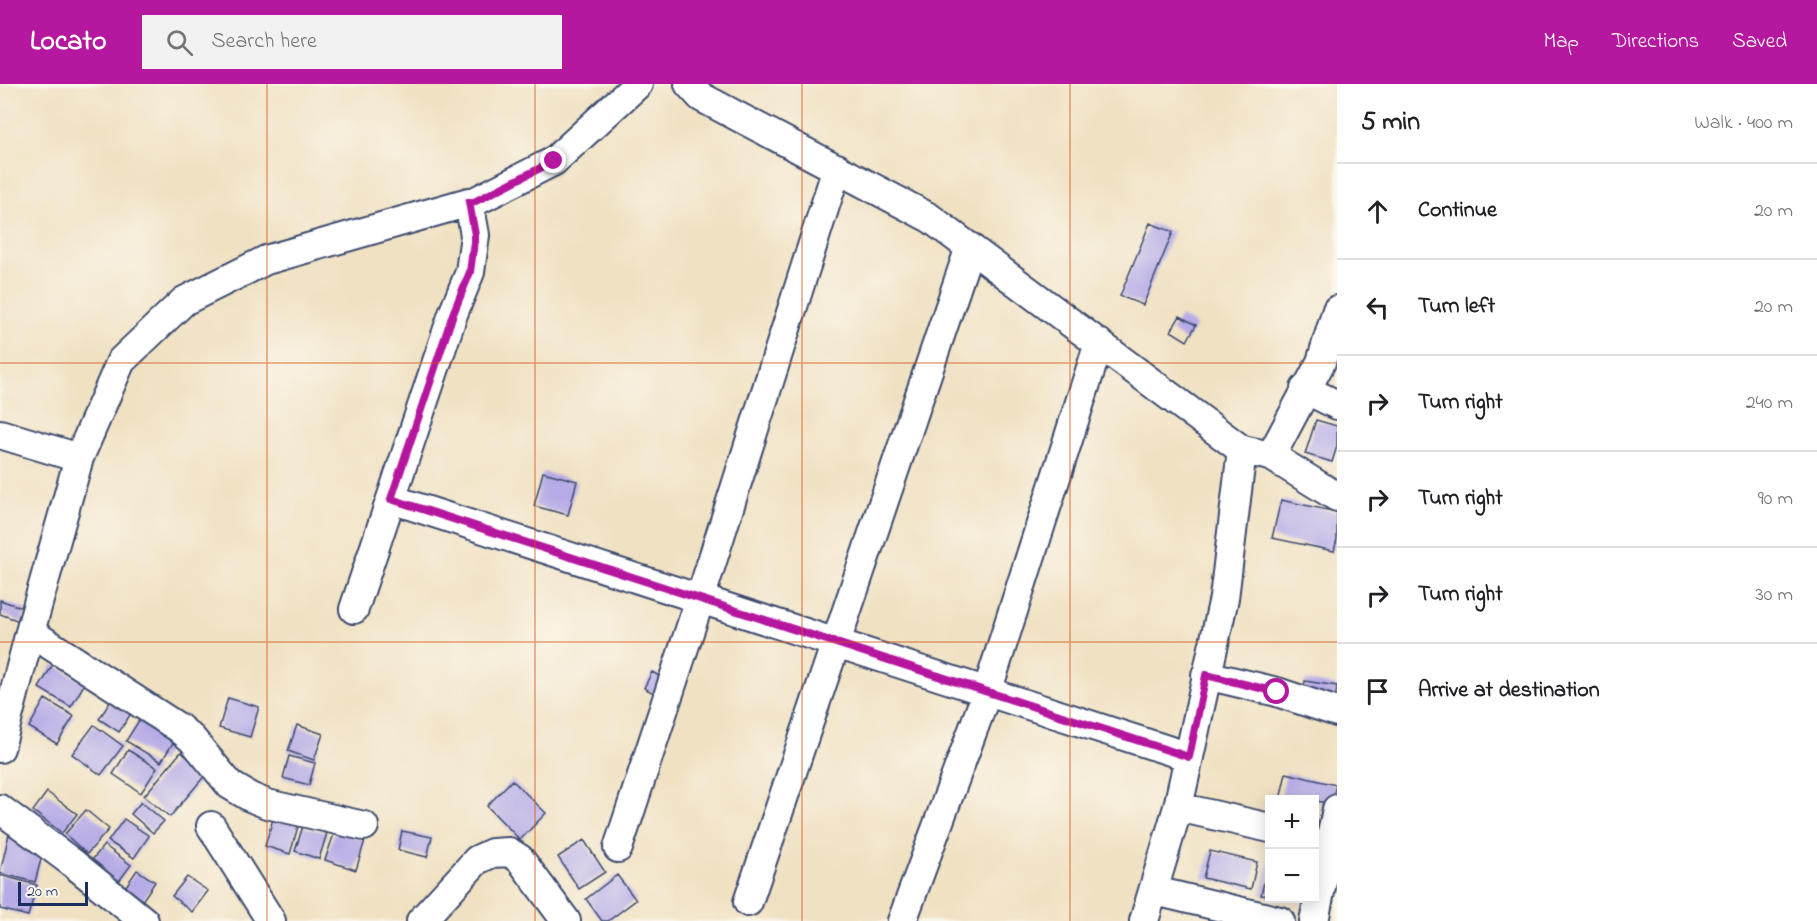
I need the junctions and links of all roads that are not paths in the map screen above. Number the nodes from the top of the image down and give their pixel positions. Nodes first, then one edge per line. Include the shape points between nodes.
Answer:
1 (638, 84) edge
2 (689, 84) edge
3 (837, 168) junction
4 (469, 202) junction
5 (970, 247) junction
6 (1337, 310) edge
7 (1099, 343) junction
8 (1305, 389) junction
9 (1337, 405) edge
10 (0, 434) edge
11 (1242, 450) junction
12 (1271, 456) junction
13 (79, 458) junction
14 (1337, 496) edge
15 (391, 499) junction
16 (700, 599) junction
17 (354, 609) dead end
18 (30, 632) junction
19 (837, 643) junction
20 (1206, 675) junction
21 (987, 692) junction
22 (1337, 712) edge
23 (0, 748) edge
24 (1189, 757) junction
25 (1178, 807) junction
26 (0, 809) edge
27 (1337, 809) edge
28 (211, 826) dead end
29 (364, 826) dead end
30 (1265, 827) edge
31 (1322, 837) edge
32 (618, 848) dead end
33 (1155, 891) junction
34 (748, 902) dead end
35 (144, 921) edge
36 (271, 921) edge
37 (421, 921) edge
38 (566, 921) edge
39 (902, 921) edge
40 (1144, 921) edge
41 (1280, 921) edge
42 (1314, 921) edge

1 - 4 street via 554,161
2 - 3 street via 701,97
3 - 5 street via 930,218
3 - 16 street
4 - 13 street via 266,260 184,301 121,361
4 - 15 street via 475,235 470,272
5 - 7 street
5 - 19 street
6 - 8 street via 1321,362
7 - 11 street
7 - 21 street
8 - 9 street
8 - 12 street
10 - 13 street
11 - 12 street
11 - 20 street via 1224,598
12 - 14 street
13 - 18 street
15 - 16 street
15 - 17 street
16 - 19 street
16 - 32 street
18 - 23 street
18 - 29 street via 179,728 231,785 250,797
19 - 21 street
19 - 34 street
20 - 22 street
20 - 24 street
21 - 24 street
21 - 39 street
24 - 25 street
25 - 30 street
25 - 33 street
26 - 35 street
27 - 31 street
28 - 36 street
31 - 42 street
33 - 40 street
33 - 41 street
37 - 38 street via 477,860 492,853 509,852 520,859

